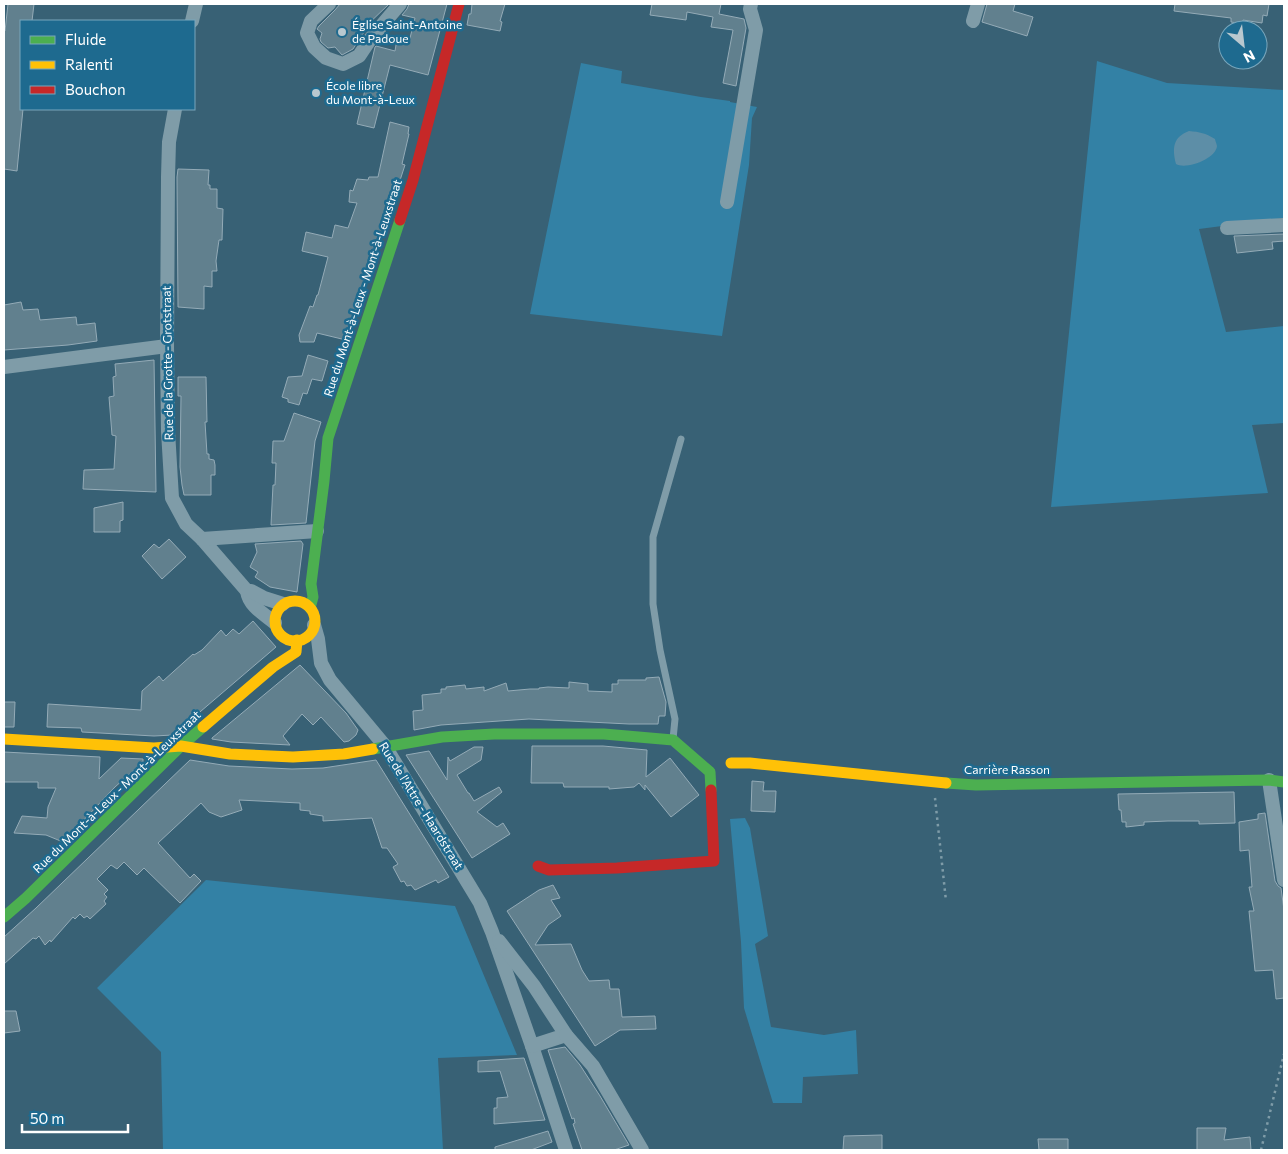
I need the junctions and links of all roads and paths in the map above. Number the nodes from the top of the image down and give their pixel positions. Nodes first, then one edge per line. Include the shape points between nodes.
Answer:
1 (196, 4) edge
2 (330, 4) edge
3 (400, 4) edge
4 (458, 4) edge
5 (751, 4) edge
6 (978, 4) edge
7 (192, 20) edge
8 (972, 22) dead end
9 (176, 110) edge
10 (726, 202) dead end
11 (1284, 225) edge
12 (1227, 228) dead end
13 (167, 346) junction
14 (4, 366) edge
15 (681, 439) dead end
16 (317, 532) junction
17 (202, 539) junction
18 (311, 584) junction
19 (247, 591) junction
20 (290, 602) junction
21 (310, 608) junction
22 (275, 623) junction
23 (314, 625) junction
24 (295, 639) junction
25 (321, 663) junction
26 (4, 739) edge
27 (672, 740) junction
28 (181, 746) junction
29 (385, 746) junction
30 (732, 763) dead end
31 (1269, 780) junction
32 (934, 782) junction
33 (1284, 782) edge
34 (538, 866) dead end
35 (1284, 880) edge
36 (946, 901) dead end
37 (4, 917) edge
38 (492, 932) junction
39 (566, 1035) junction
40 (532, 1046) junction
41 (1284, 1054) edge
42 (566, 1150) edge
43 (642, 1150) edge
44 (1261, 1150) edge

1 - 7 street
2 - 3 street via 311,21 307,33 326,58 343,64 359,56
4 - 16 street, Rue du Mont-à-Leux - Mont-à-Leuxstraat via 413,180 328,438
5 - 10 street via 756,30
6 - 8 street
9 - 13 street, Rue de la Grotte - Grotstraat via 168,159
11 - 12 street
13 - 14 street
13 - 17 street, Rue de la Grotte - Grotstraat via 172,498 186,524
15 - 27 lane via 653,537 652,604 675,719
16 - 17 street
16 - 18 street, Rue du Mont-à-Leux - Mont-à-Leuxstraat
17 - 19 street, Rue de la Grotte - Grotstraat
18 - 20 street
18 - 21 street, Rue du Mont-à-Leux - Mont-à-Leuxstraat via 313,597
19 - 20 street, Rue de la Grotte - Grotstraat via 264,598
19 - 22 street, Rue de la Grotte - Grotstraat via 255,608
20 - 21 street via 302,602
20 - 22 street via 277,612
21 - 23 street, Rue du Mont-à-Leux - Mont-à-Leuxstraat via 314,614
22 - 24 street via 279,632
23 - 24 street, Rue du Mont-à-Leux - Mont-à-Leuxstraat via 309,634
23 - 25 street, Rue de l'Attre - Haardstraat
24 - 25 street, Rue de l'Attre - Haardstraat
24 - 28 street, Rue du Mont-à-Leux - Mont-à-Leuxstraat via 284,647 273,667
25 - 29 street, Rue de l'Attre - Haardstraat via 330,680
26 - 28 street via 154,748
27 - 29 street via 604,734 494,734 442,737
27 - 34 street via 710,772 714,861 549,870
28 - 29 street via 230,754 293,757 344,754
28 - 37 street, Rue du Mont-à-Leux - Mont-à-Leuxstraat
29 - 38 street, Rue de l'Attre - Haardstraat via 480,903
30 - 32 street, Carrière Rasson
31 - 32 street, Carrière Rasson via 976,785
31 - 33 street, Carrière Rasson
31 - 35 street
32 - 36 path
38 - 39 street, Rue de l'Attre - Haardstraat via 534,986
38 - 40 street, Rue de l'Attre - Haardstraat
39 - 40 street
39 - 43 street, Rue de l'Attre - Haardstraat via 593,1066
40 - 42 street, Rue de l'Attre - Haardstraat
41 - 44 path

